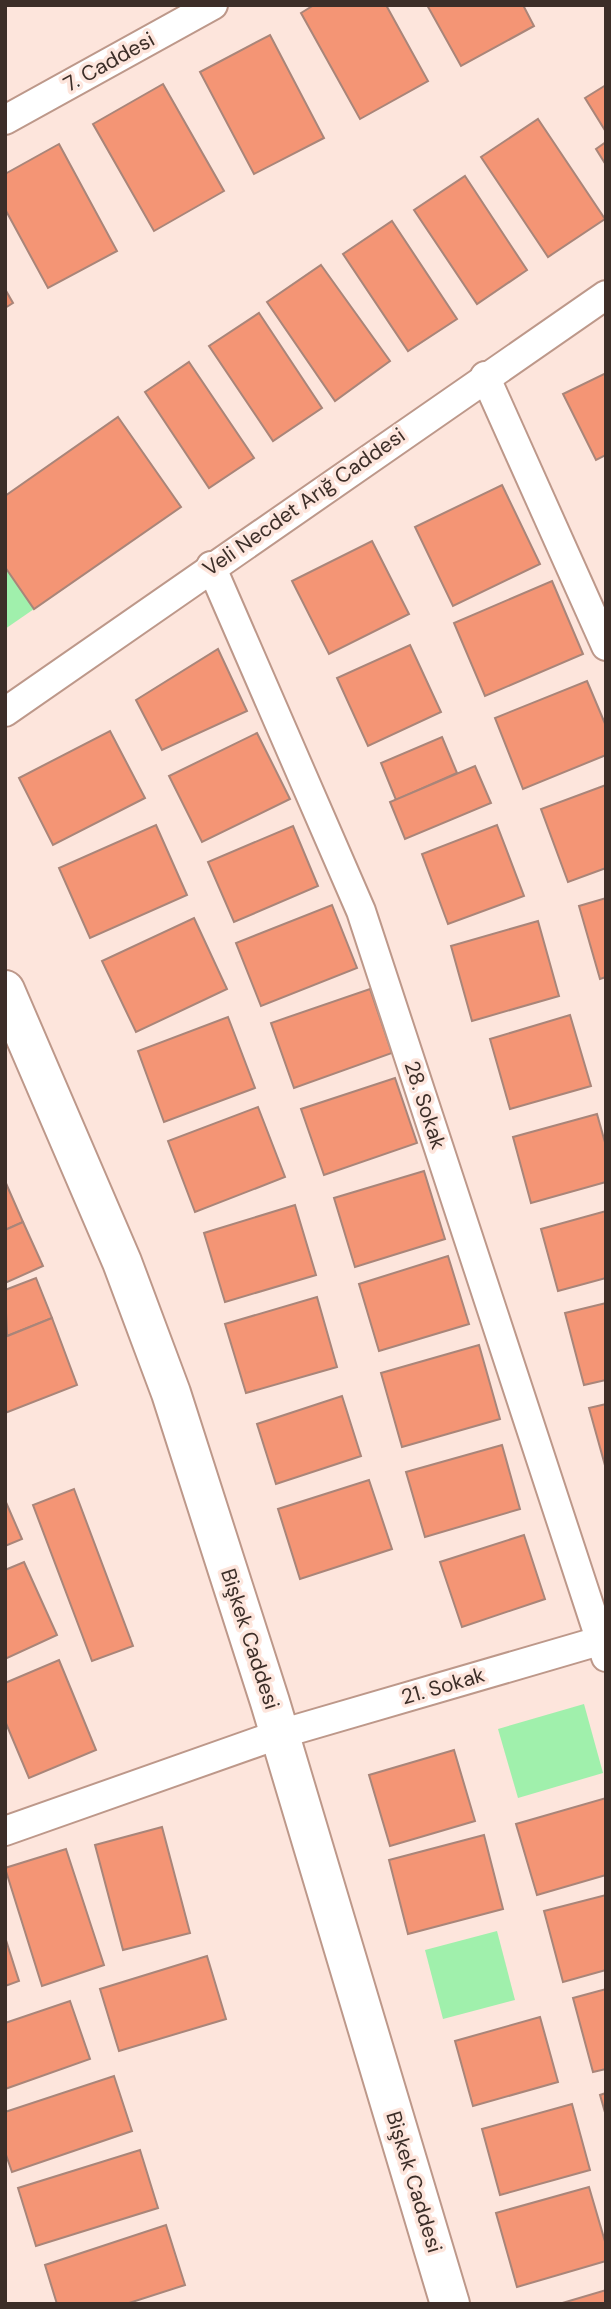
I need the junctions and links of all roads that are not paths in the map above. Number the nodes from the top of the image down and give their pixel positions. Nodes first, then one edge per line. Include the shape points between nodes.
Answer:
1 (213, 5) edge
2 (5, 120) edge
3 (606, 295) edge
4 (485, 376) junction
5 (211, 566) junction
6 (606, 646) edge
7 (5, 712) edge
8 (5, 990) edge
9 (604, 1645) edge
10 (280, 1734) junction
11 (5, 1831) edge
12 (450, 2304) edge

1 - 2 street, 7. Caddesi
3 - 4 street, Veli Necdet Arığ Caddesi
4 - 5 street, Veli Necdet Arığ Caddesi
4 - 6 street
5 - 7 street, Veli Necdet Arığ Caddesi
5 - 9 street, 28. Sokak via 361,911
8 - 10 street, Bişkek Caddesi via 163,1369
9 - 10 street, 21. Sokak
10 - 11 street, 21. Sokak
10 - 12 street, Bişkek Caddesi

